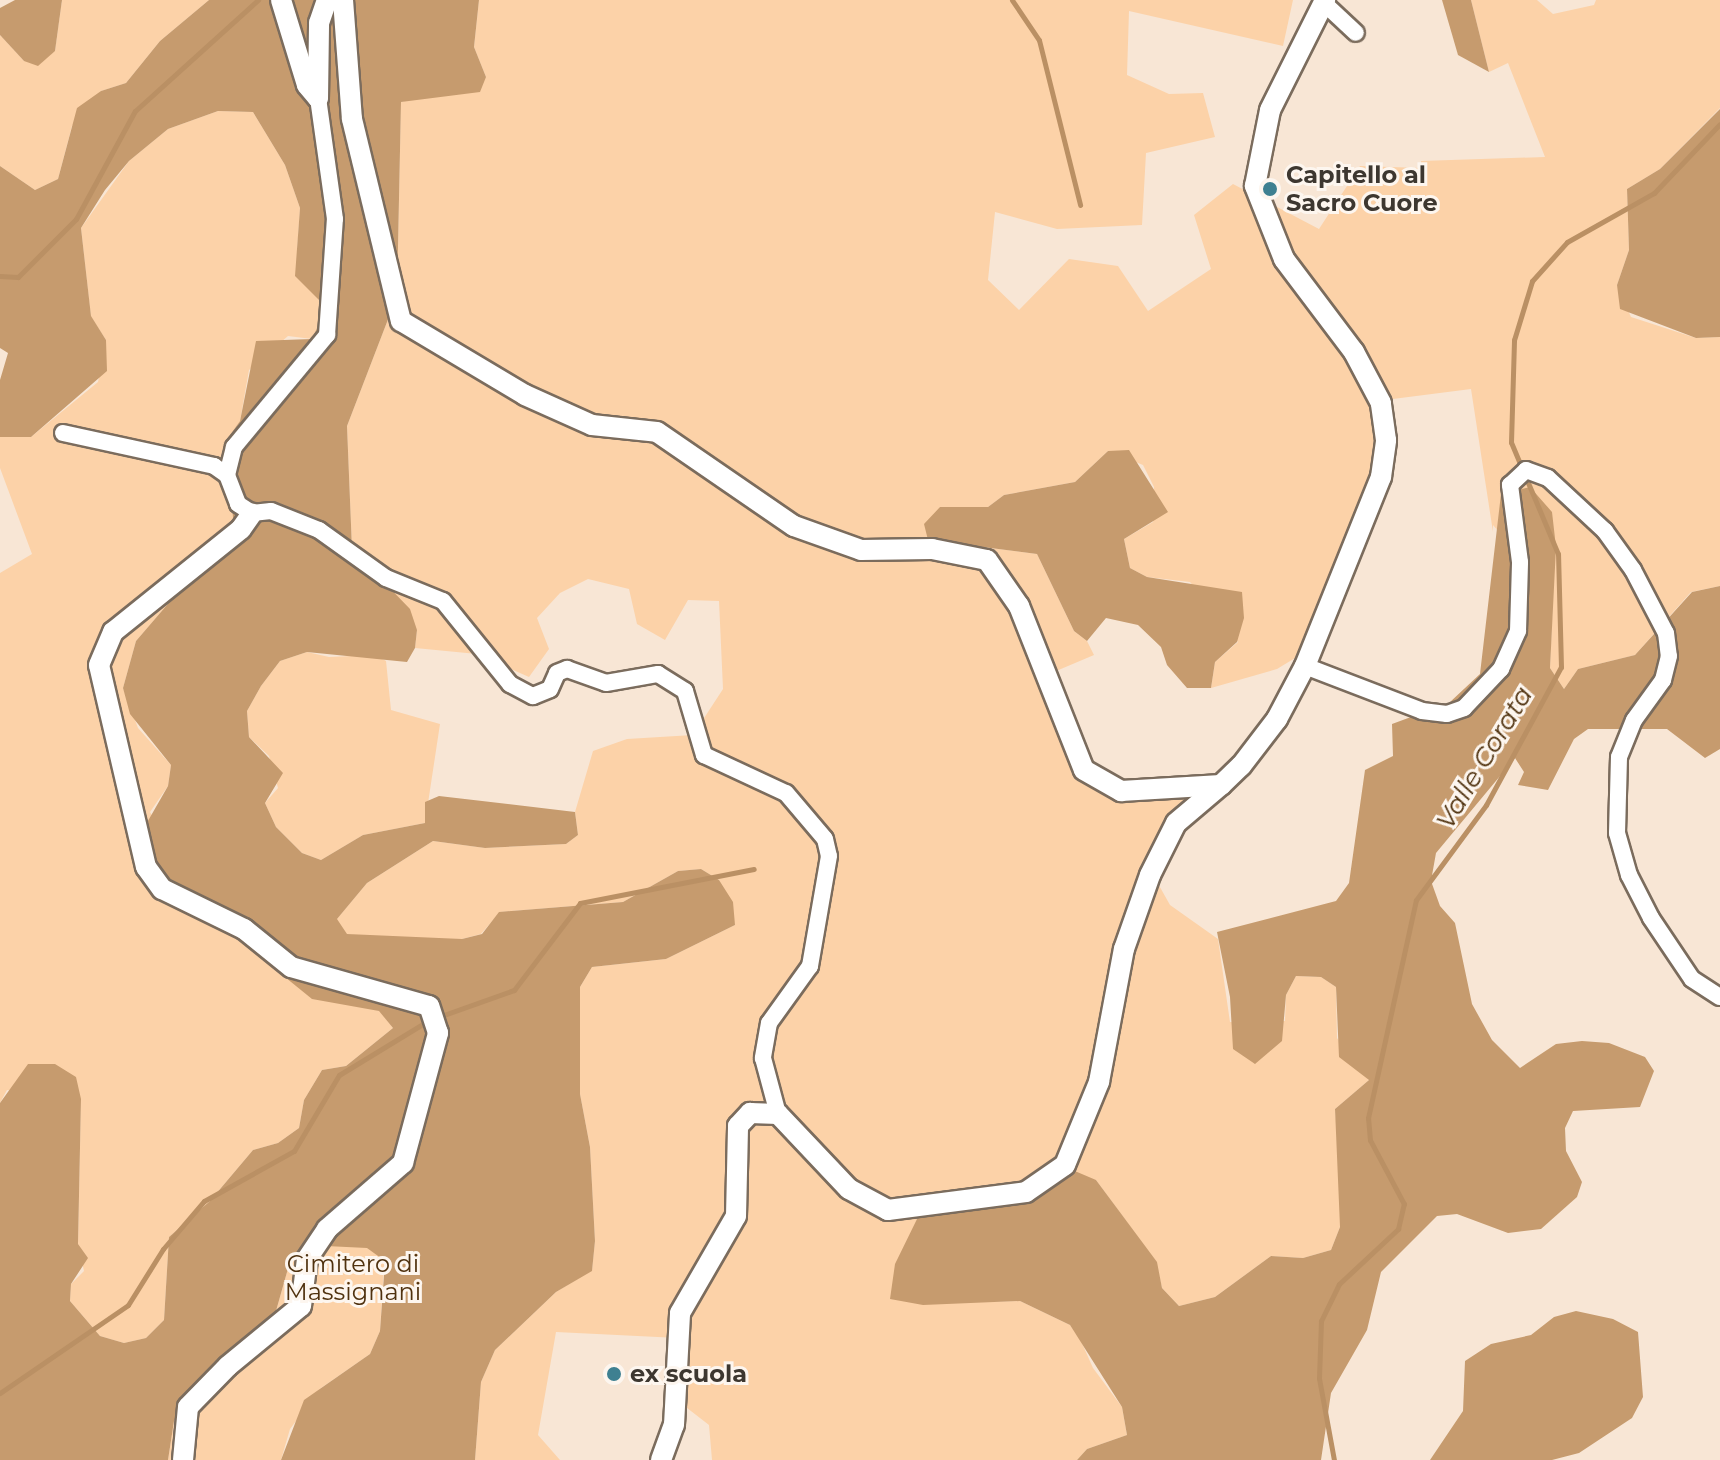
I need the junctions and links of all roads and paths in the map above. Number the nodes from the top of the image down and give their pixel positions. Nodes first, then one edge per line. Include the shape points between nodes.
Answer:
1 (281, 0) edge
2 (327, 0) edge
3 (343, 0) edge
4 (1325, 2) edge
5 (1356, 33) dead end
6 (318, 98) junction
7 (63, 433) dead end
8 (227, 475) junction
9 (252, 513) junction
10 (1305, 666) junction
11 (1221, 785) junction
12 (1720, 997) edge
13 (778, 1114) junction
14 (183, 1460) edge
15 (661, 1460) edge

1 - 6 street via 307,85
2 - 6 street via 319,23
3 - 11 street via 352,119 401,321 525,395 592,425 657,432 794,526 861,550 932,549 987,560 1019,606 1084,770 1121,791
4 - 5 street
4 - 10 street via 1280,84 1262,135 1255,186 1273,241 1354,352 1385,421 1375,496
6 - 8 street via 335,219 327,335 234,447
7 - 8 street via 214,466
8 - 9 street via 238,504
9 - 13 street via 271,511 319,530 386,578 443,601 510,684 533,696 550,689 557,673 567,669 606,683 658,674 672,680 685,691 704,755 786,793 825,839 829,856 810,966 769,1023 763,1058
9 - 14 street via 241,529 113,632 99,665 146,867 162,889 244,929 291,967 390,992 430,1008 436,1029 403,1163 327,1229 307,1259 301,1306 188,1407
10 - 11 street via 1277,719
10 - 12 street via 1430,713 1457,712 1471,702 1501,669 1518,631 1519,543 1508,491 1515,475 1526,470 1548,478 1605,531 1658,615 1668,646 1666,669 1634,720 1619,757 1617,833 1629,875 1651,918 1692,979
11 - 13 street via 1176,823 1150,875 1124,949 1099,1082 1065,1165 1026,1192 888,1210 849,1189
13 - 15 street via 750,1113 738,1126 736,1216 680,1313 674,1425

